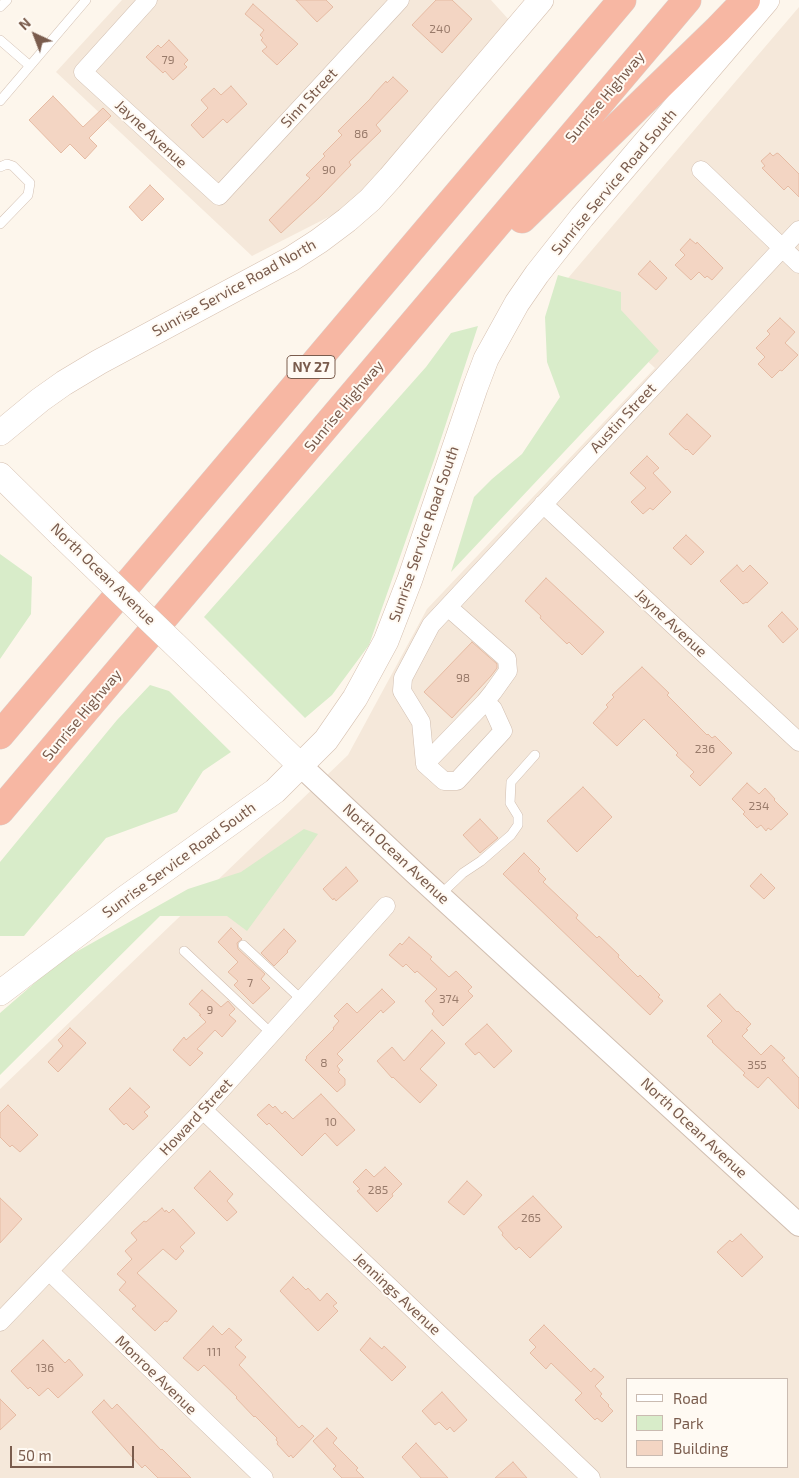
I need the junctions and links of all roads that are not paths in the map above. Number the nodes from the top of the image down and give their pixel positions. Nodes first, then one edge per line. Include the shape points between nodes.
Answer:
1 (7, 0) edge
2 (86, 0) edge
3 (148, 0) edge
4 (400, 0) edge
5 (601, 0) edge
6 (622, 0) edge
7 (687, 0) edge
8 (746, 0) edge
9 (767, 0) edge
10 (530, 4) edge
11 (0, 7) edge
12 (0, 40) edge
13 (30, 66) junction
14 (0, 101) edge
15 (535, 103) junction
16 (0, 167) edge
17 (701, 170) dead end
18 (219, 196) joint
19 (0, 224) edge
20 (799, 230) edge
21 (782, 248) junction
22 (799, 264) edge
23 (420, 316) junction
24 (0, 433) edge
25 (0, 475) edge
26 (543, 504) junction
27 (448, 607) junction
28 (485, 702) junction
29 (0, 735) edge
30 (799, 742) edge
31 (535, 755) dead end
32 (425, 764) junction
33 (301, 766) junction
34 (0, 811) edge
35 (440, 895) junction
36 (386, 906) dead end
37 (243, 945) dead end
38 (184, 950) dead end
39 (0, 993) edge
40 (302, 1000) junction
41 (272, 1034) junction
42 (203, 1110) junction
43 (799, 1225) edge
44 (49, 1271) junction
45 (0, 1322) edge
46 (264, 1478) edge
47 (591, 1478) edge

1 - 11 lane
2 - 13 lane
3 - 18 street, Jayne Avenue via 83,72
4 - 18 street, Sinn Street
5 - 15 highway
6 - 15 highway, NY 27
7 - 23 highway, Sunrise Highway
8 - 23 highway
9 - 33 main road, Sunrise Service Road South via 582,217 517,303 474,388 386,641 341,720
10 - 24 main road, Sunrise Service Road North via 390,178 347,220 291,259 64,383
12 - 13 lane
13 - 14 lane
15 - 29 highway, NY 27
16 - 19 lane via 13,166 30,183 28,195
17 - 21 street
20 - 21 street, Austin Street
21 - 22 street
21 - 26 street, Austin Street
23 - 34 highway, Sunrise Highway
25 - 33 main road, North Ocean Avenue, bridge
26 - 27 street, Austin Street
26 - 30 street, Jayne Avenue
27 - 28 street via 507,659 508,671
27 - 32 street, Austin Street via 431,626 403,678 402,691 421,722
28 - 32 street
28 - 32 street via 494,709 503,731 457,781 444,781
31 - 35 lane via 511,782 510,803 518,816 518,825 511,835
33 - 35 street, North Ocean Avenue
33 - 39 main road, Sunrise Service Road South via 275,791
35 - 43 street, North Ocean Avenue
36 - 40 street, Howard Street
37 - 40 lane
38 - 41 lane
40 - 41 street, Howard Street
41 - 42 street, Howard Street
42 - 44 street, Howard Street
42 - 47 street, Jennings Avenue
44 - 45 street, Howard Street
44 - 46 street, Monroe Avenue

